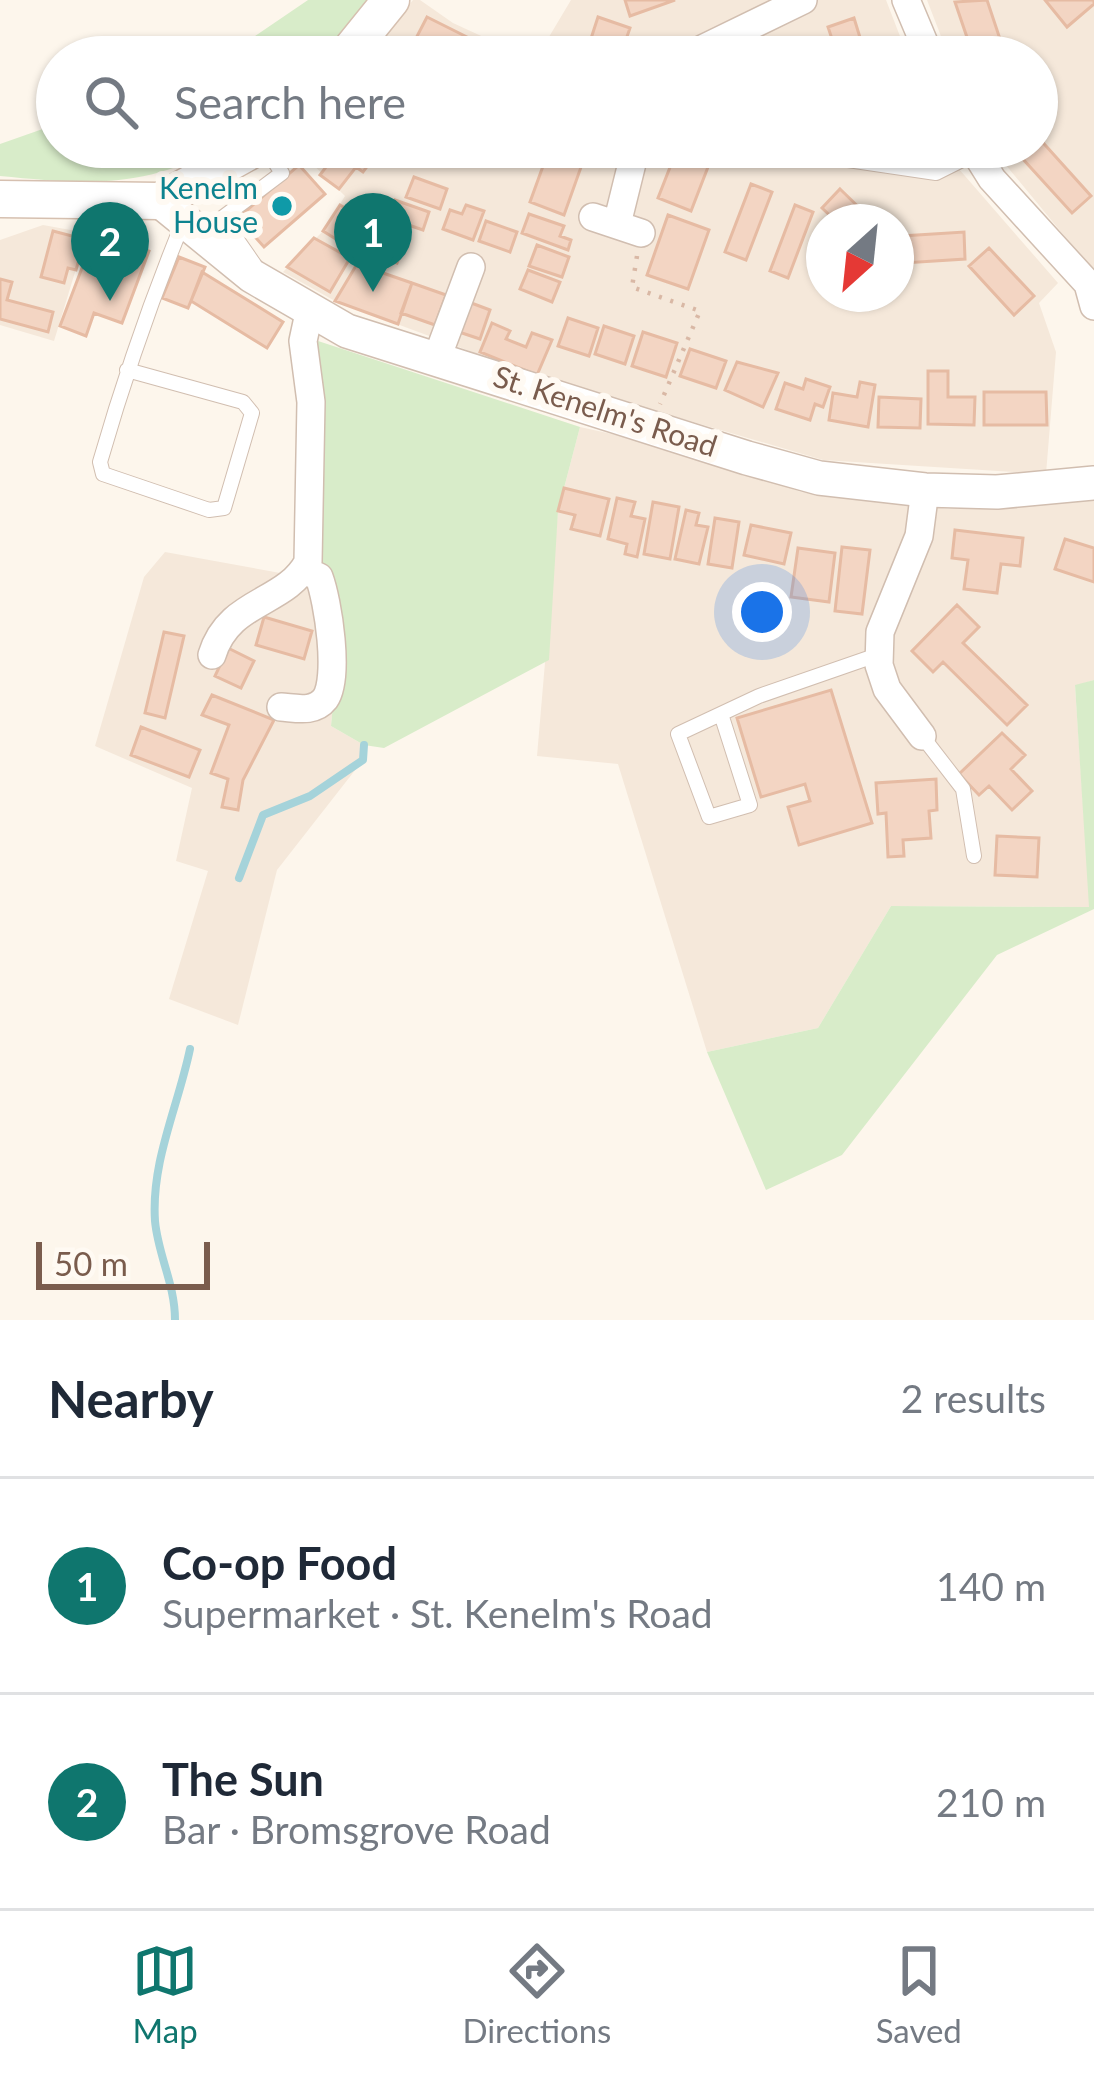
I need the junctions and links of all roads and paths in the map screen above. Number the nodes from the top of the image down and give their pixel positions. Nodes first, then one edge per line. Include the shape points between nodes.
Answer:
1 (391, 0) edge
2 (803, 0) edge
3 (906, 0) edge
4 (362, 36) edge
5 (729, 36) edge
6 (921, 36) edge
7 (231, 168) edge
8 (278, 168) edge
9 (631, 168) edge
10 (902, 168) edge
11 (944, 168) edge
12 (985, 168) edge
13 (0, 199) edge
14 (172, 210) junction
15 (617, 224) joint
16 (471, 267) dead end
17 (252, 276) junction
18 (1092, 289) edge
19 (309, 313) junction
20 (437, 358) junction
21 (127, 370) junction
22 (651, 426) junction
23 (1094, 483) edge
24 (925, 490) junction
25 (304, 570) junction
26 (880, 654) junction
27 (212, 655) dead end
28 (280, 707) dead end
29 (721, 714) junction
30 (922, 736) joint
31 (974, 856) dead end

1 - 4 main road
2 - 5 street
3 - 6 street
7 - 14 main road
8 - 17 lane via 282,173 222,218 254,260
9 - 15 street
10 - 11 lane
12 - 18 street
13 - 14 main road
14 - 17 street, St. Kenelm's Road
14 - 21 lane
15 - 22 path via 632,287 700,311
16 - 20 street
17 - 19 street, St. Kenelm's Road
19 - 20 street, St. Kenelm's Road
19 - 25 street
20 - 22 street, St. Kenelm's Road
21 - 21 lane via 103,474 224,508 252,412 243,402
22 - 24 street, St. Kenelm's Road via 819,478
23 - 24 street, St. Kenelm's Road
24 - 26 street via 919,536 880,632
25 - 27 street via 220,629
25 - 28 street via 320,577 326,594 331,680 324,700 308,710
26 - 29 lane
26 - 30 street via 887,689
29 - 29 lane via 678,734 709,817 749,805
30 - 31 lane via 963,789

